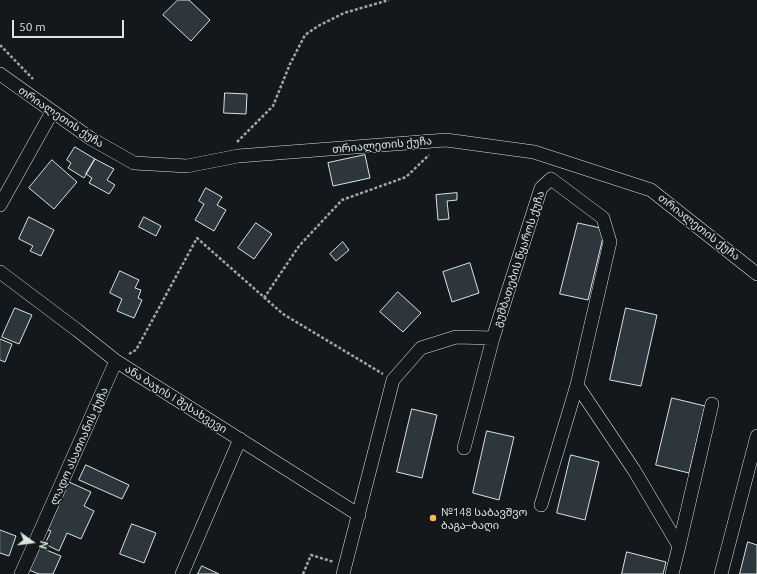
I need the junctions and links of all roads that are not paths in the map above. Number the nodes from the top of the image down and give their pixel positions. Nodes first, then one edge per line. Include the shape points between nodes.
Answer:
1 (0, 74) edge
2 (52, 112) junction
3 (554, 158) junction
4 (551, 179) junction
5 (0, 205) edge
6 (0, 272) edge
7 (757, 274) edge
8 (493, 338) junction
9 (116, 361) junction
10 (577, 384) junction
11 (712, 404) dead end
12 (757, 436) edge
13 (240, 439) junction
14 (464, 448) dead end
15 (541, 505) dead end
16 (359, 515) junction
17 (679, 546) junction
18 (344, 570) edge
19 (21, 574) edge
20 (182, 574) edge
21 (672, 574) edge
22 (721, 574) edge

1 - 2 street, თრიალეთის ქუჩა
2 - 3 street, თრიალეთის ქუჩა via 90,138 134,163 187,166 238,156 446,140 534,152
2 - 5 street
3 - 4 street
3 - 7 street, თრიალეთის ქუჩა via 651,190
4 - 8 street, გუმბათების წყაროს ქუჩა via 541,188
4 - 10 street, გუმბათების წყაროს ქუჩა via 603,218 610,242
6 - 9 street, ანა ბაჯის I შესახვევი
8 - 14 street, გუმბათების წყაროს ქუჩა
8 - 16 street, გუმბათების წყაროს ქუჩა via 456,337 422,348 393,380
9 - 13 street, ანა ბაჯის I შესახვევი
9 - 19 street, ლადო ასათიანის ქუჩა
10 - 15 street, გუმბათების წყაროს ქუჩა
10 - 17 street via 634,470
11 - 17 street
12 - 22 street
13 - 16 street, ანა ბაჯის I შესახვევი
13 - 20 street
16 - 18 street, გუმბათების წყაროს ქუჩა
17 - 21 street

